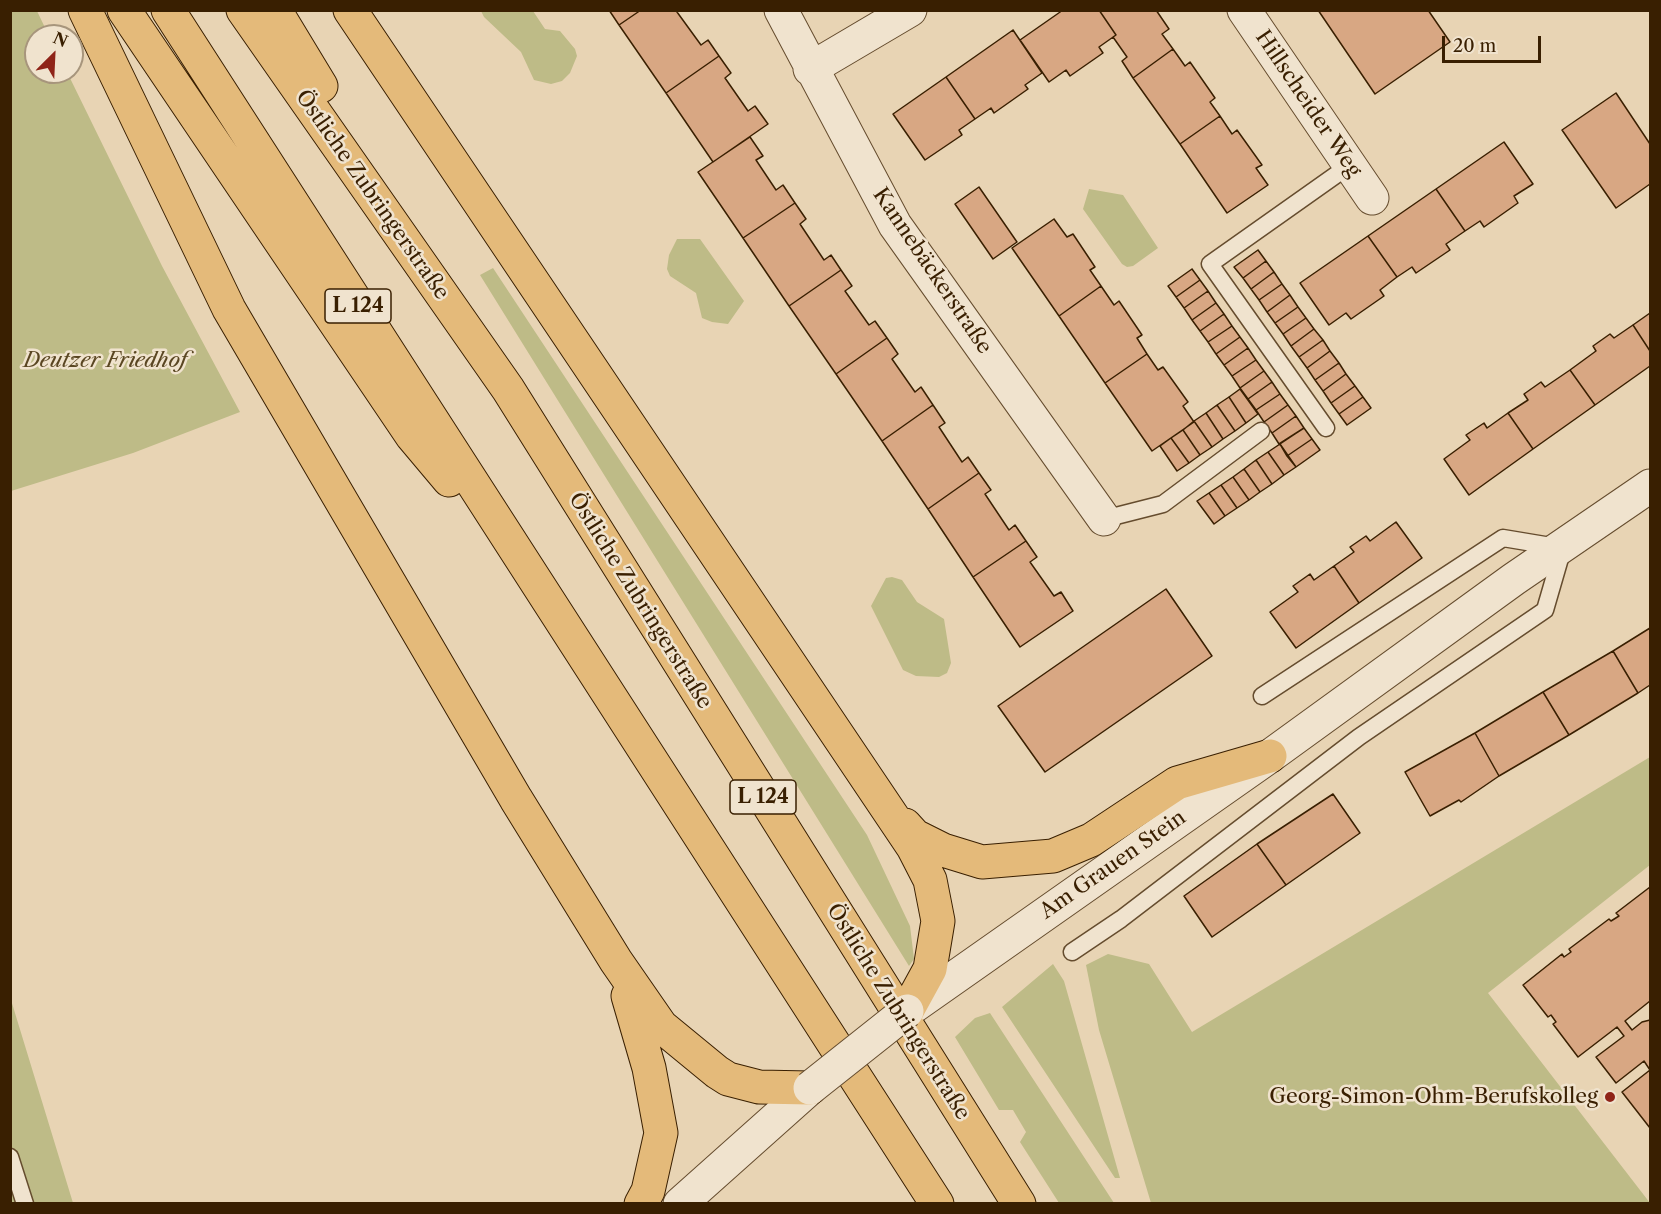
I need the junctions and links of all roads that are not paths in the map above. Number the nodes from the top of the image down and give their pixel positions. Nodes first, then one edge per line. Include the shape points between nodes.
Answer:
1 (85, 10) edge
2 (124, 10) edge
3 (168, 10) edge
4 (243, 10) edge
5 (275, 10) edge
6 (350, 10) edge
7 (781, 10) edge
8 (910, 10) edge
9 (1244, 10) edge
10 (810, 69) junction
11 (1350, 165) junction
12 (1372, 198) dead end
13 (508, 389) junction
14 (1326, 428) dead end
15 (1261, 431) dead end
16 (1650, 486) edge
17 (1104, 519) joint
18 (1563, 548) junction
19 (548, 601) junction
20 (1262, 696) dead end
21 (1270, 756) junction
22 (874, 790) junction
23 (1072, 952) dead end
24 (616, 960) junction
25 (907, 1011) junction
26 (810, 1088) junction
27 (10, 1157) edge
28 (25, 1203) edge
29 (641, 1203) edge
30 (680, 1203) edge
31 (937, 1203) edge
32 (1018, 1203) edge

1 - 24 highway via 229,309 516,799
2 - 19 highway via 412,436
3 - 19 highway, L 124
4 - 13 highway, Östliche Zubringerstraße / L 124
5 - 13 highway, L 124
6 - 22 highway
7 - 10 street, Kannebäckerstraße
8 - 10 street
9 - 11 street, Hillscheider Weg
10 - 17 street, Kannebäckerstraße via 895,225
11 - 12 street, Hillscheider Weg
11 - 14 lane via 1210,264
13 - 32 highway, Östliche Zubringerstraße / L 124
15 - 17 lane via 1163,504
16 - 18 street, Am Grauen Stein
18 - 20 lane via 1503,538
18 - 21 street, Am Grauen Stein via 1514,579
18 - 23 lane via 1545,610 1359,737 1121,920
19 - 31 highway, L 124
21 - 22 highway via 1177,783 1091,840 1053,856 982,862 943,850 915,837
21 - 25 street, Am Grauen Stein
22 - 25 highway via 930,880 938,921 930,969
24 - 26 highway via 661,1026 717,1072 759,1087
24 - 29 highway via 639,1026 661,1133 648,1191
25 - 26 street, Am Grauen Stein, bridge
26 - 30 street, Am Grauen Stein
27 - 28 lane

